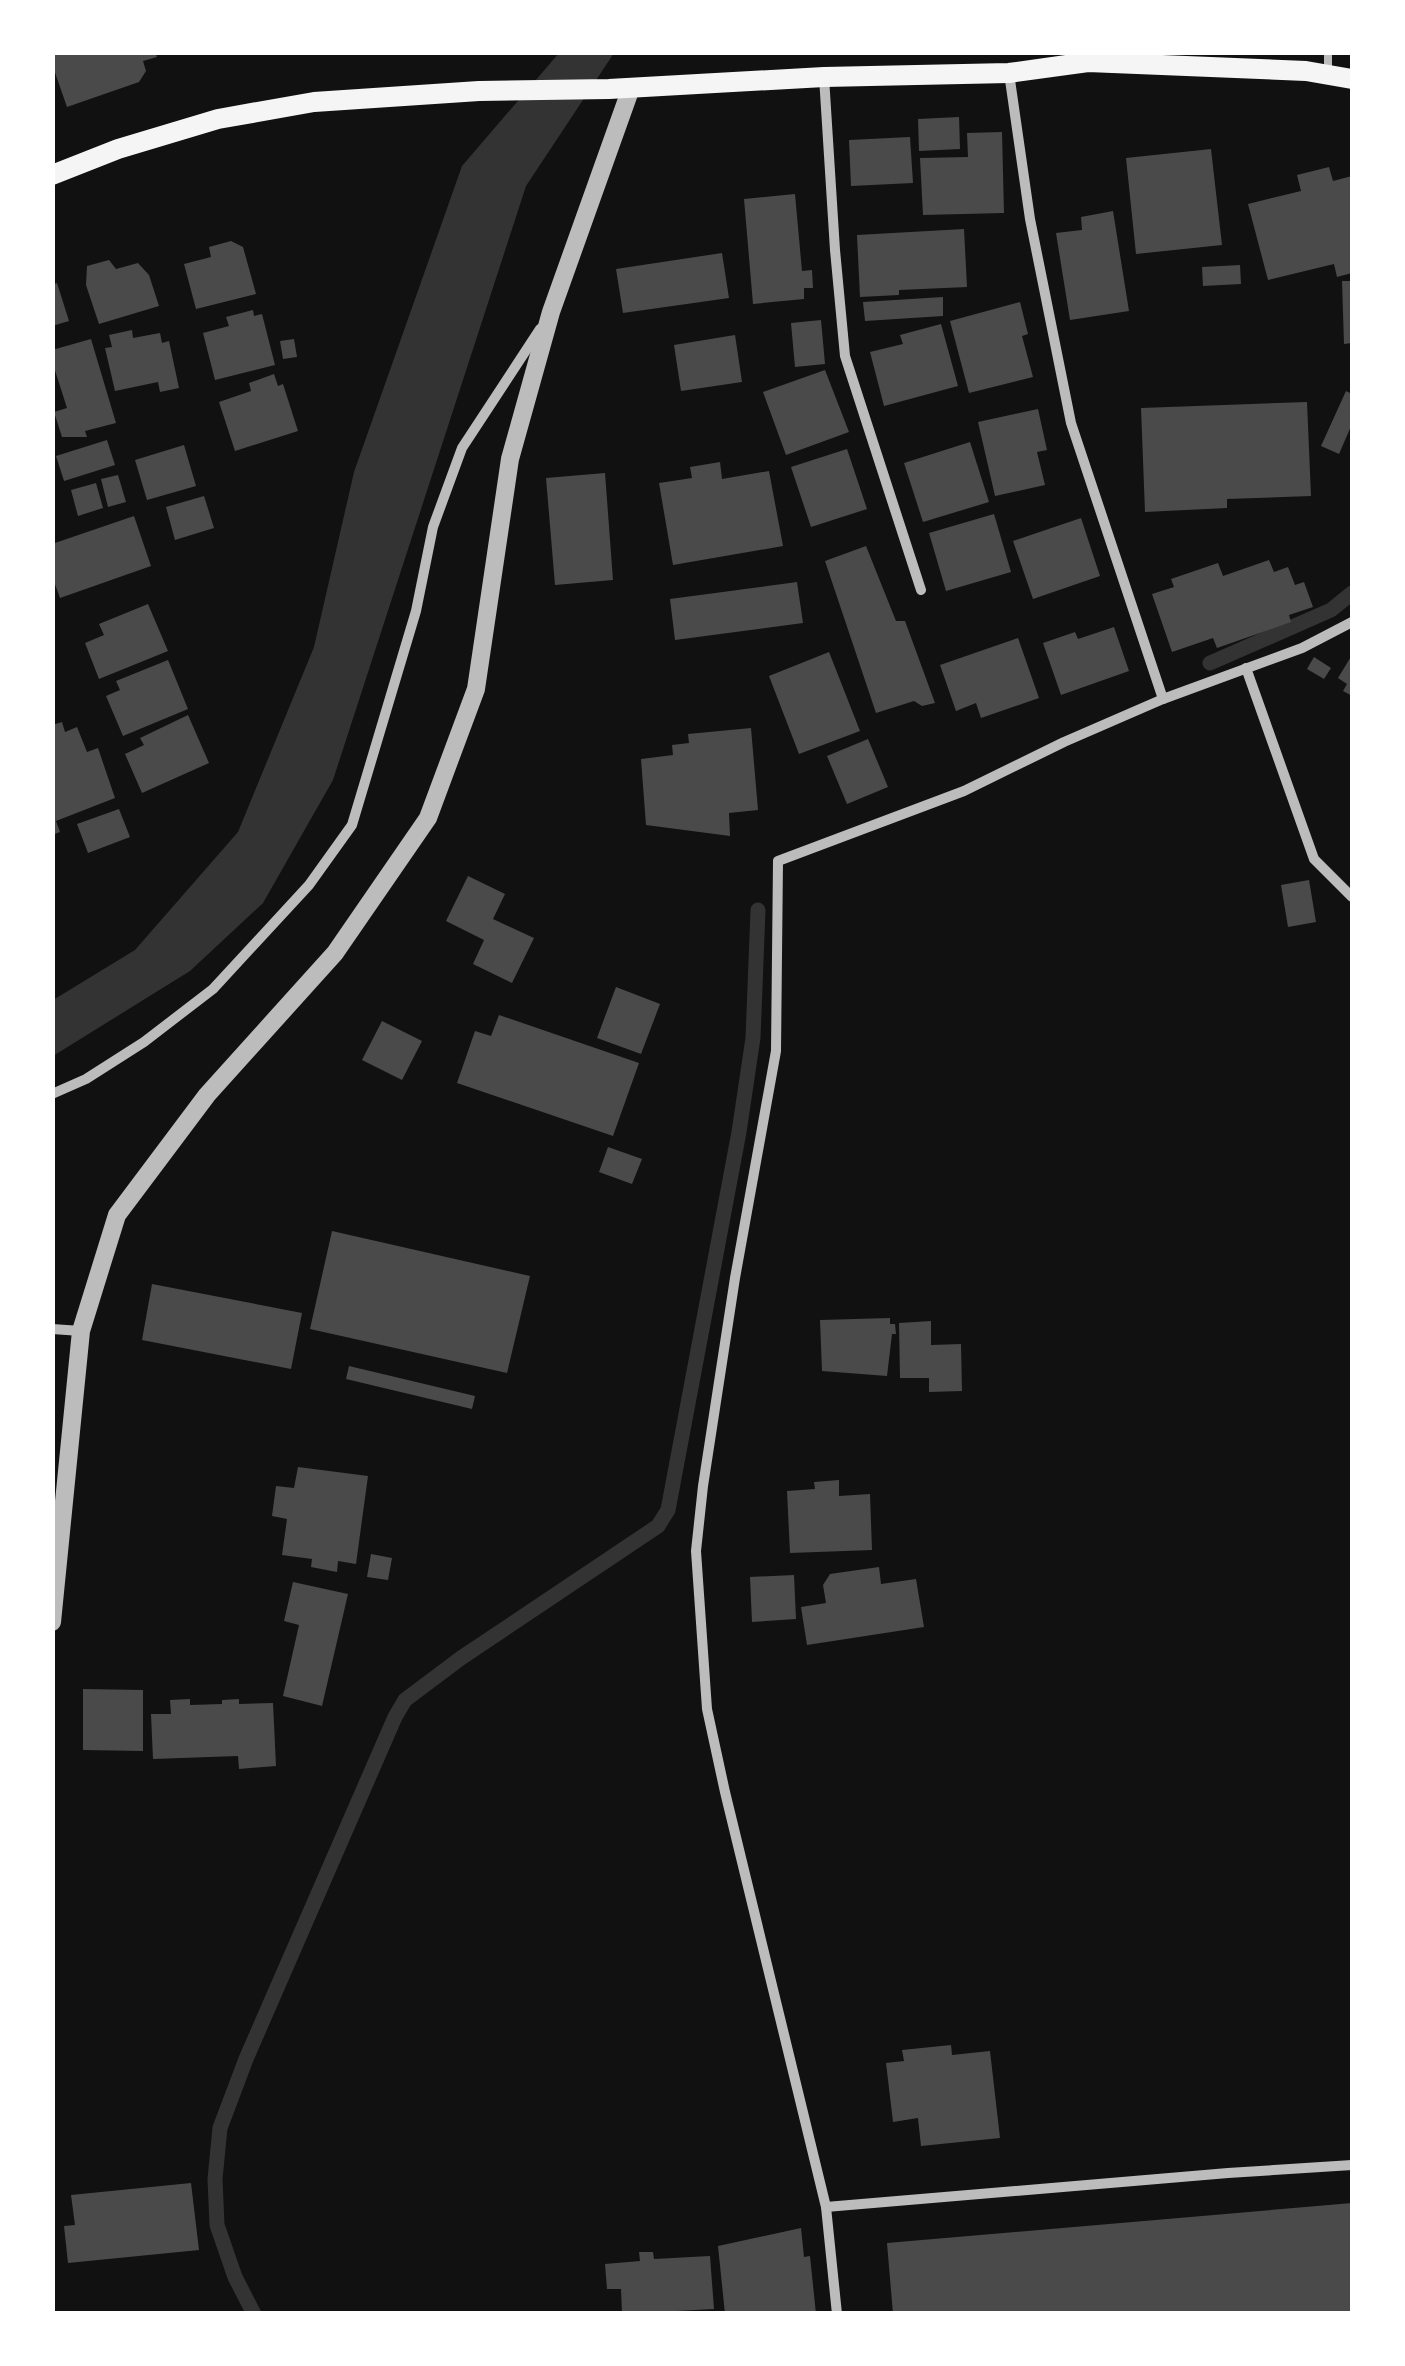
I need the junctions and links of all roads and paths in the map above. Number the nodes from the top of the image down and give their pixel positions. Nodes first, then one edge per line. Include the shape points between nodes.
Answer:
1 (1328, 52) edge
2 (1090, 58) edge
3 (1009, 73) junction
4 (1328, 74) junction
5 (824, 77) junction
6 (1352, 78) edge
7 (631, 88) junction
8 (53, 174) edge
9 (551, 312) junction
10 (921, 590) dead end
11 (1352, 622) edge
12 (1246, 668) junction
13 (1163, 700) junction
14 (1352, 897) edge
15 (52, 1094) edge
16 (52, 1329) edge
17 (82, 1332) junction
18 (52, 1622) edge
19 (1352, 2165) edge
20 (826, 2207) junction
21 (837, 2314) edge

1 - 4 lane
2 - 3 main road
2 - 4 main road
3 - 5 main road
3 - 13 street via 1071,423
4 - 6 main road
5 - 7 main road
5 - 10 street via 846,356
7 - 8 main road via 314,102 218,119
7 - 9 street
9 - 15 street via 462,448 433,527 416,611 352,825 309,885 213,990 144,1042
9 - 17 street via 510,459 476,689 428,818 335,953 207,1095 118,1216
11 - 12 street
12 - 13 street
12 - 14 street via 1314,860
13 - 20 street via 964,791 778,861 776,1051 696,1552 707,1710
16 - 17 street
17 - 18 street
19 - 20 street
20 - 21 street

